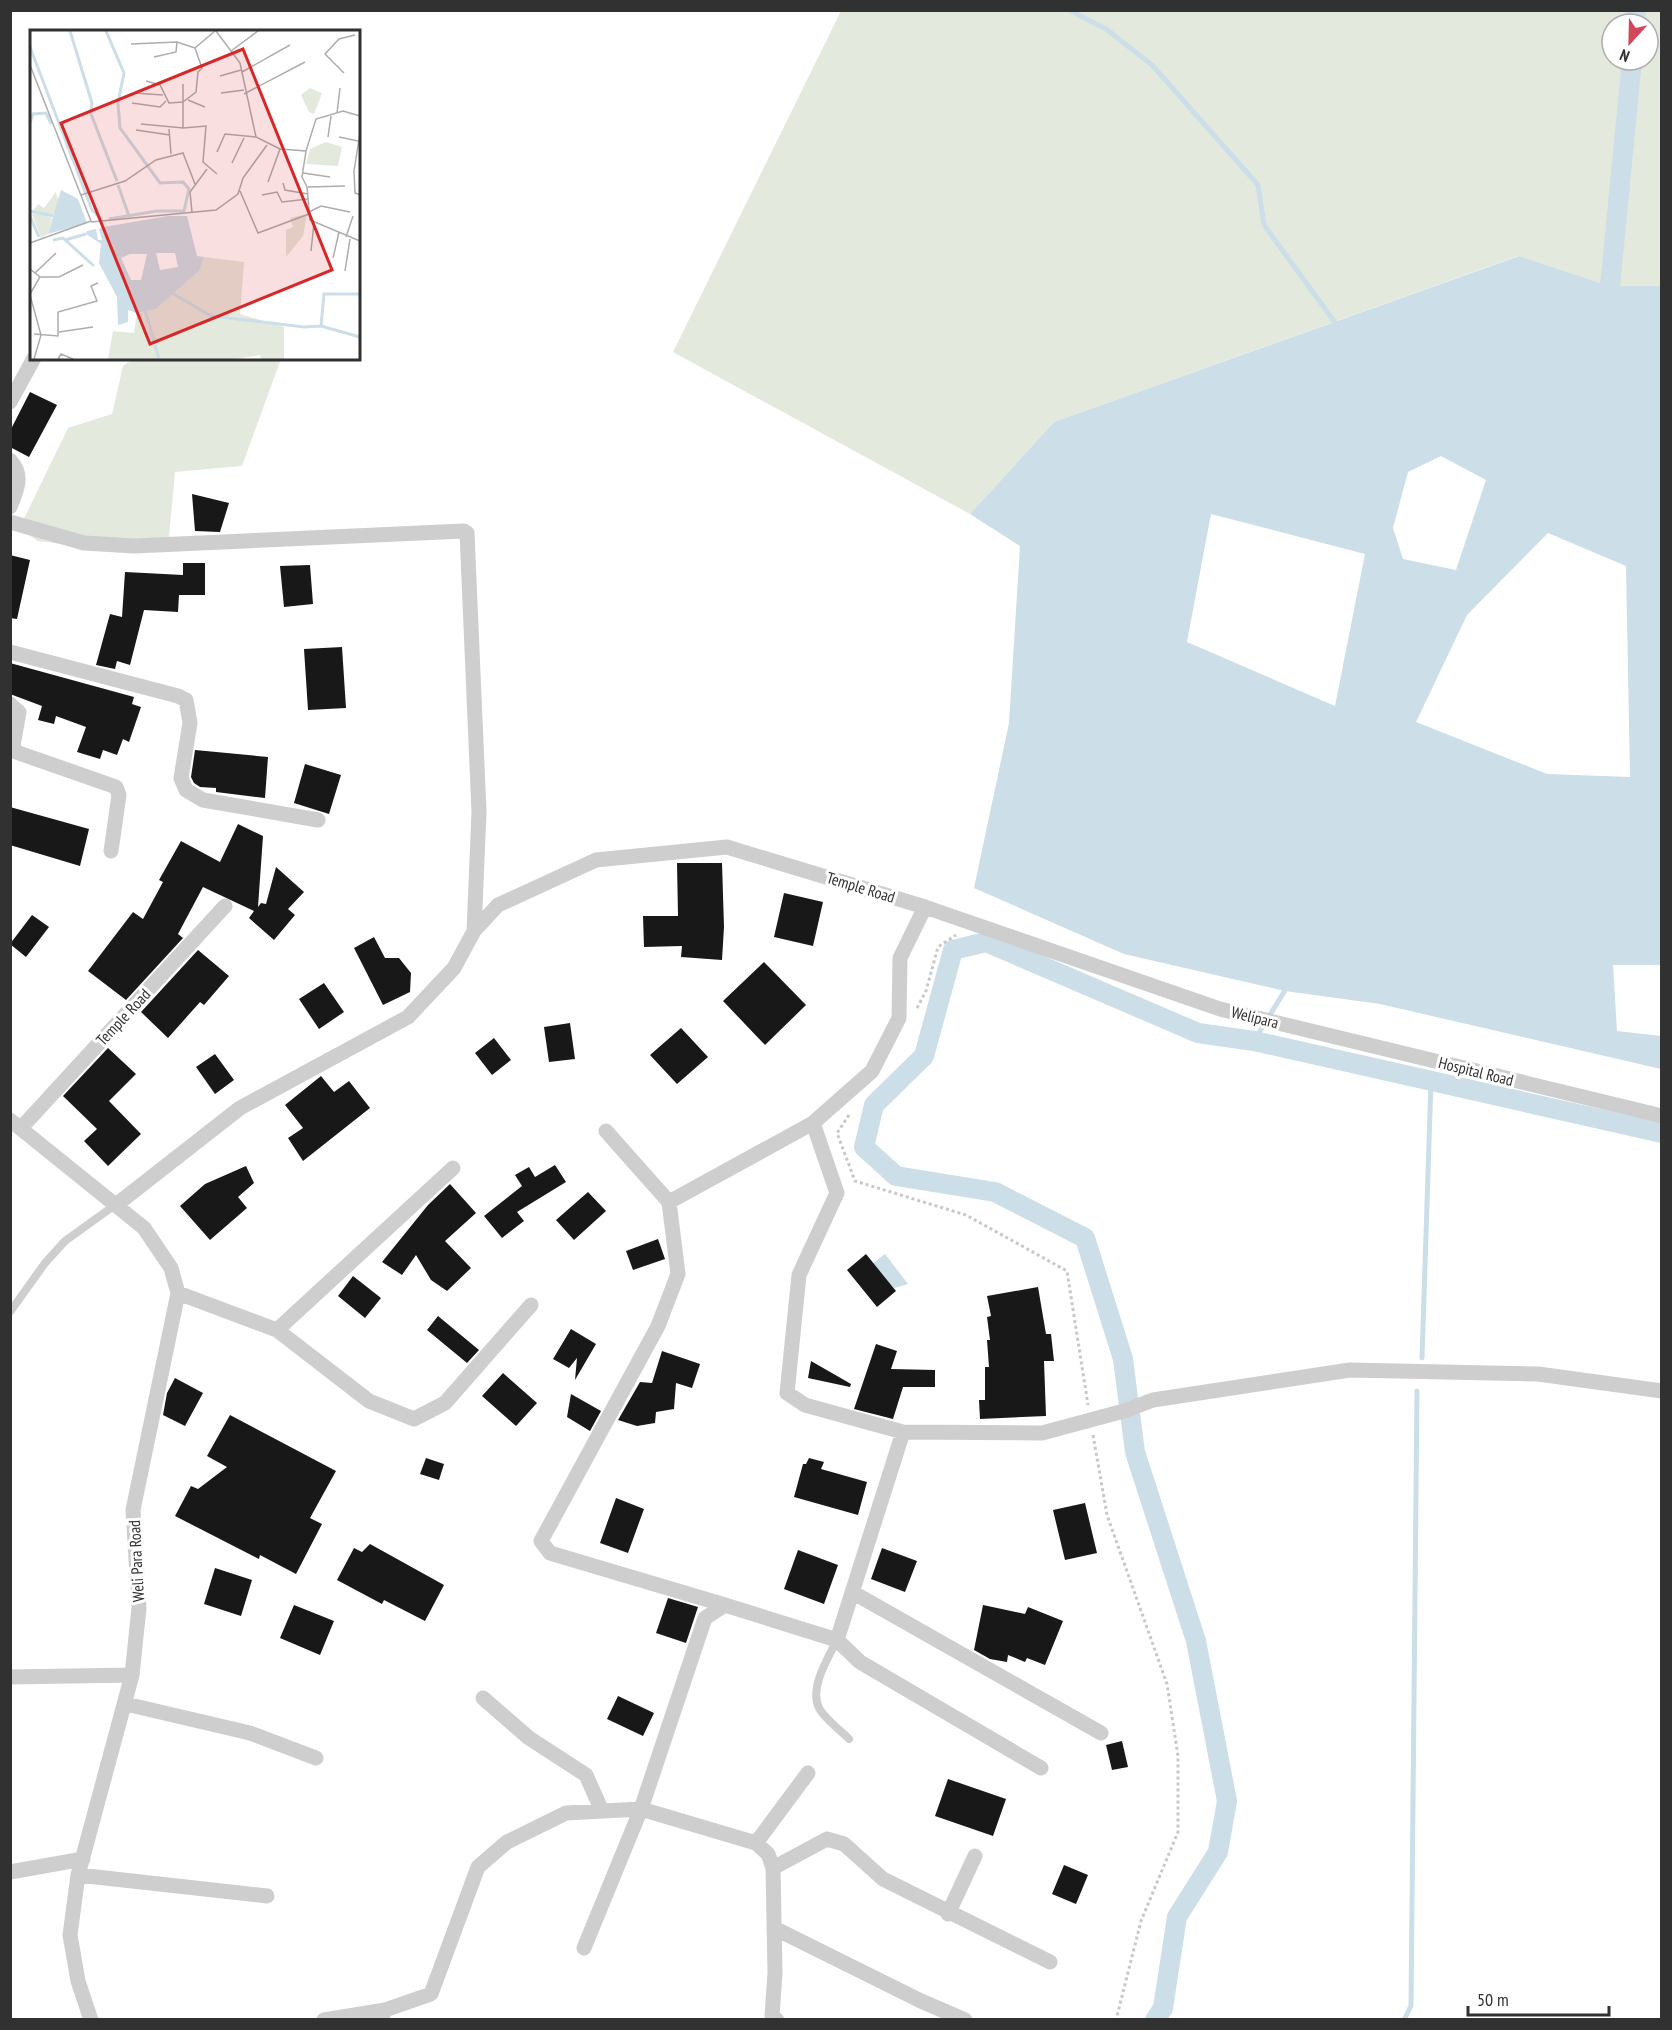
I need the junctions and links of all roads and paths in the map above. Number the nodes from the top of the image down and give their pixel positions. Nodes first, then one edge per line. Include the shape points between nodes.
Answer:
1 (33, 360) edge
2 (10, 402) edge
3 (10, 460) edge
4 (10, 507) edge
5 (10, 522) edge
6 (10, 652) edge
7 (10, 704) edge
8 (318, 820) dead end
9 (111, 851) dead end
10 (225, 906) dead end
11 (925, 907) junction
12 (962, 931) dead end
13 (474, 932) junction
14 (1220, 1009) joint
15 (915, 1011) dead end
16 (1290, 1026) joint
17 (856, 1106) dead end
18 (1662, 1116) edge
19 (16, 1123) edge
20 (813, 1123) junction
21 (606, 1131) dead end
22 (453, 1168) dead end
23 (669, 1202) junction
24 (116, 1205) junction
25 (178, 1293) junction
26 (531, 1305) dead end
27 (10, 1312) edge
28 (277, 1330) junction
29 (1662, 1391) edge
30 (1090, 1421) junction
31 (903, 1432) junction
32 (852, 1592) junction
33 (725, 1605) junction
34 (837, 1640) junction
35 (132, 1675) junction
36 (10, 1677) edge
37 (483, 1698) dead end
38 (126, 1704) junction
39 (1101, 1733) dead end
40 (849, 1739) dead end
41 (316, 1758) dead end
42 (1041, 1768) dead end
43 (808, 1773) dead end
44 (640, 1809) junction
45 (602, 1811) junction
46 (756, 1844) junction
47 (975, 1856) dead end
48 (83, 1859) junction
49 (773, 1868) junction
50 (10, 1872) edge
51 (78, 1875) junction
52 (267, 1896) dead end
53 (948, 1914) junction
54 (774, 1928) junction
55 (584, 1948) dead end
56 (1050, 1962) dead end
57 (383, 2015) edge
58 (91, 2019) edge
59 (324, 2019) edge
60 (777, 2019) edge
61 (965, 2019) edge
62 (1116, 2019) edge

1 - 2 street
3 - 4 street via 17,468 19,483
5 - 13 street via 84,543 134,546 467,533 479,812
6 - 8 street via 186,700 190,723 182,778 186,790 203,800
7 - 9 street via 19,712 13,746 16,752 116,787 119,795
10 - 19 street, Temple Road
11 - 13 street, Temple Road via 727,847 596,860 498,905
11 - 14 street, Temple Road
11 - 20 street via 900,958 899,1018 872,1071
12 - 15 path via 938,947 926,991
13 - 24 street via 454,968 408,1017 240,1108
14 - 16 street, Welipara
16 - 18 street, Hospital Road
17 - 30 path via 837,1133 855,1181 966,1215 1067,1271
19 - 24 street, Weli Para Road
20 - 23 street
20 - 31 street via 837,1193 799,1275 787,1393 806,1405
21 - 23 street
22 - 28 street
23 - 33 street via 678,1274 658,1326 541,1541 550,1553
24 - 25 street, Weli Para Road via 144,1228 171,1268
24 - 27 lane via 65,1241
25 - 28 street
25 - 35 street, Weli Para Road via 133,1510 138,1608
26 - 28 street via 445,1403 414,1419 369,1401
29 - 30 street via 1538,1374 1350,1370 1153,1400
30 - 31 street via 1042,1433
30 - 62 path via 1107,1515 1167,1684 1178,1756 1178,1832 1141,1921
31 - 32 street
32 - 34 street
32 - 39 street
33 - 34 street
33 - 44 street via 705,1618
34 - 40 lane via 820,1678 819,1708
34 - 42 street via 860,1662
35 - 36 street
35 - 38 street, Weli Para Road
37 - 45 street via 529,1738 586,1775
38 - 41 street via 250,1733
38 - 48 street, Weli Para Road
43 - 46 street
44 - 45 street
44 - 46 street
44 - 55 street
45 - 57 street via 566,1813 507,1842 478,1867 431,1994
46 - 49 street via 768,1854
47 - 53 street
48 - 50 street
48 - 51 street, Weli Para Road
49 - 53 street via 827,1839 836,1841 883,1879
49 - 54 street
51 - 52 street
51 - 58 street, Weli Para Road via 70,1935 78,1981
53 - 56 street
54 - 60 street via 772,2016
54 - 61 street
57 - 59 street

